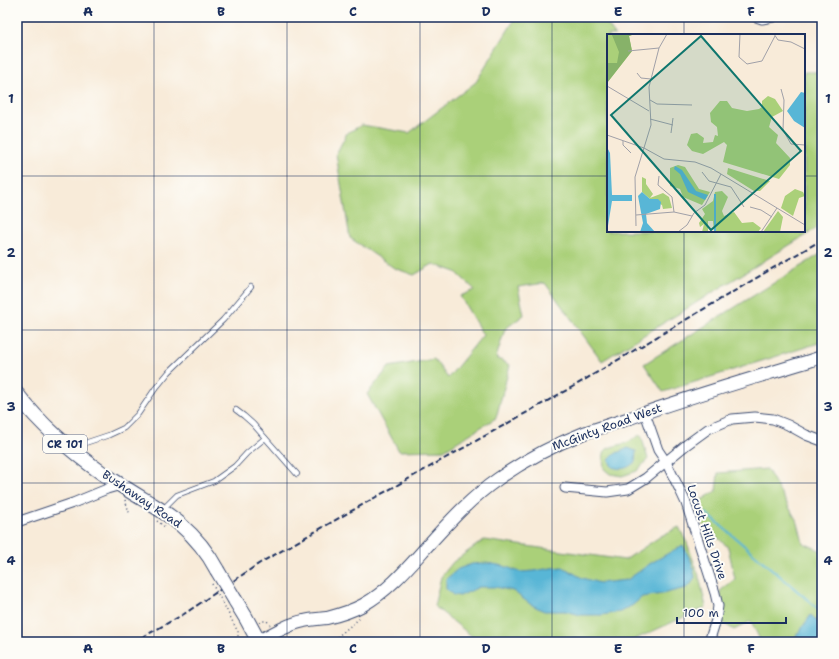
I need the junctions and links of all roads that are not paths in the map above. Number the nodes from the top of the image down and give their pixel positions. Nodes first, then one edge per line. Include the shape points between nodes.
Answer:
1 (756, 17) edge
2 (773, 17) edge
3 (251, 287) dead end
4 (822, 357) edge
5 (17, 394) edge
6 (236, 410) dead end
7 (644, 412) junction
8 (265, 438) junction
9 (822, 441) edge
10 (69, 448) junction
11 (666, 462) junction
12 (296, 474) dead end
13 (121, 485) junction
14 (565, 488) dead end
15 (158, 515) junction
16 (17, 522) edge
17 (258, 642) edge
18 (709, 642) edge

1 - 2 street
3 - 10 lane via 223,320 154,389 138,414 124,428
4 - 7 main road, McGinty Road West
5 - 10 main road, Bushaway Road / CR 101
6 - 8 lane
7 - 11 street, Locust Hills Drive via 658,450
7 - 17 main road, McGinty Road West via 584,434 524,461 466,504 407,569 384,591 364,604 327,618 289,626
8 - 12 lane
8 - 15 lane via 235,466 214,481 177,495
9 - 11 street via 773,419 732,419 708,429
10 - 13 main road, Bushaway Road / CR 101
11 - 14 street via 628,489 608,492
11 - 18 street, Locust Hills Drive via 686,503 715,593 718,606
13 - 15 main road, Bushaway Road / CR 101
13 - 16 street
15 - 17 main road, Bushaway Road / CR 101, bridge via 180,524 211,559 214,575 229,602 246,618

